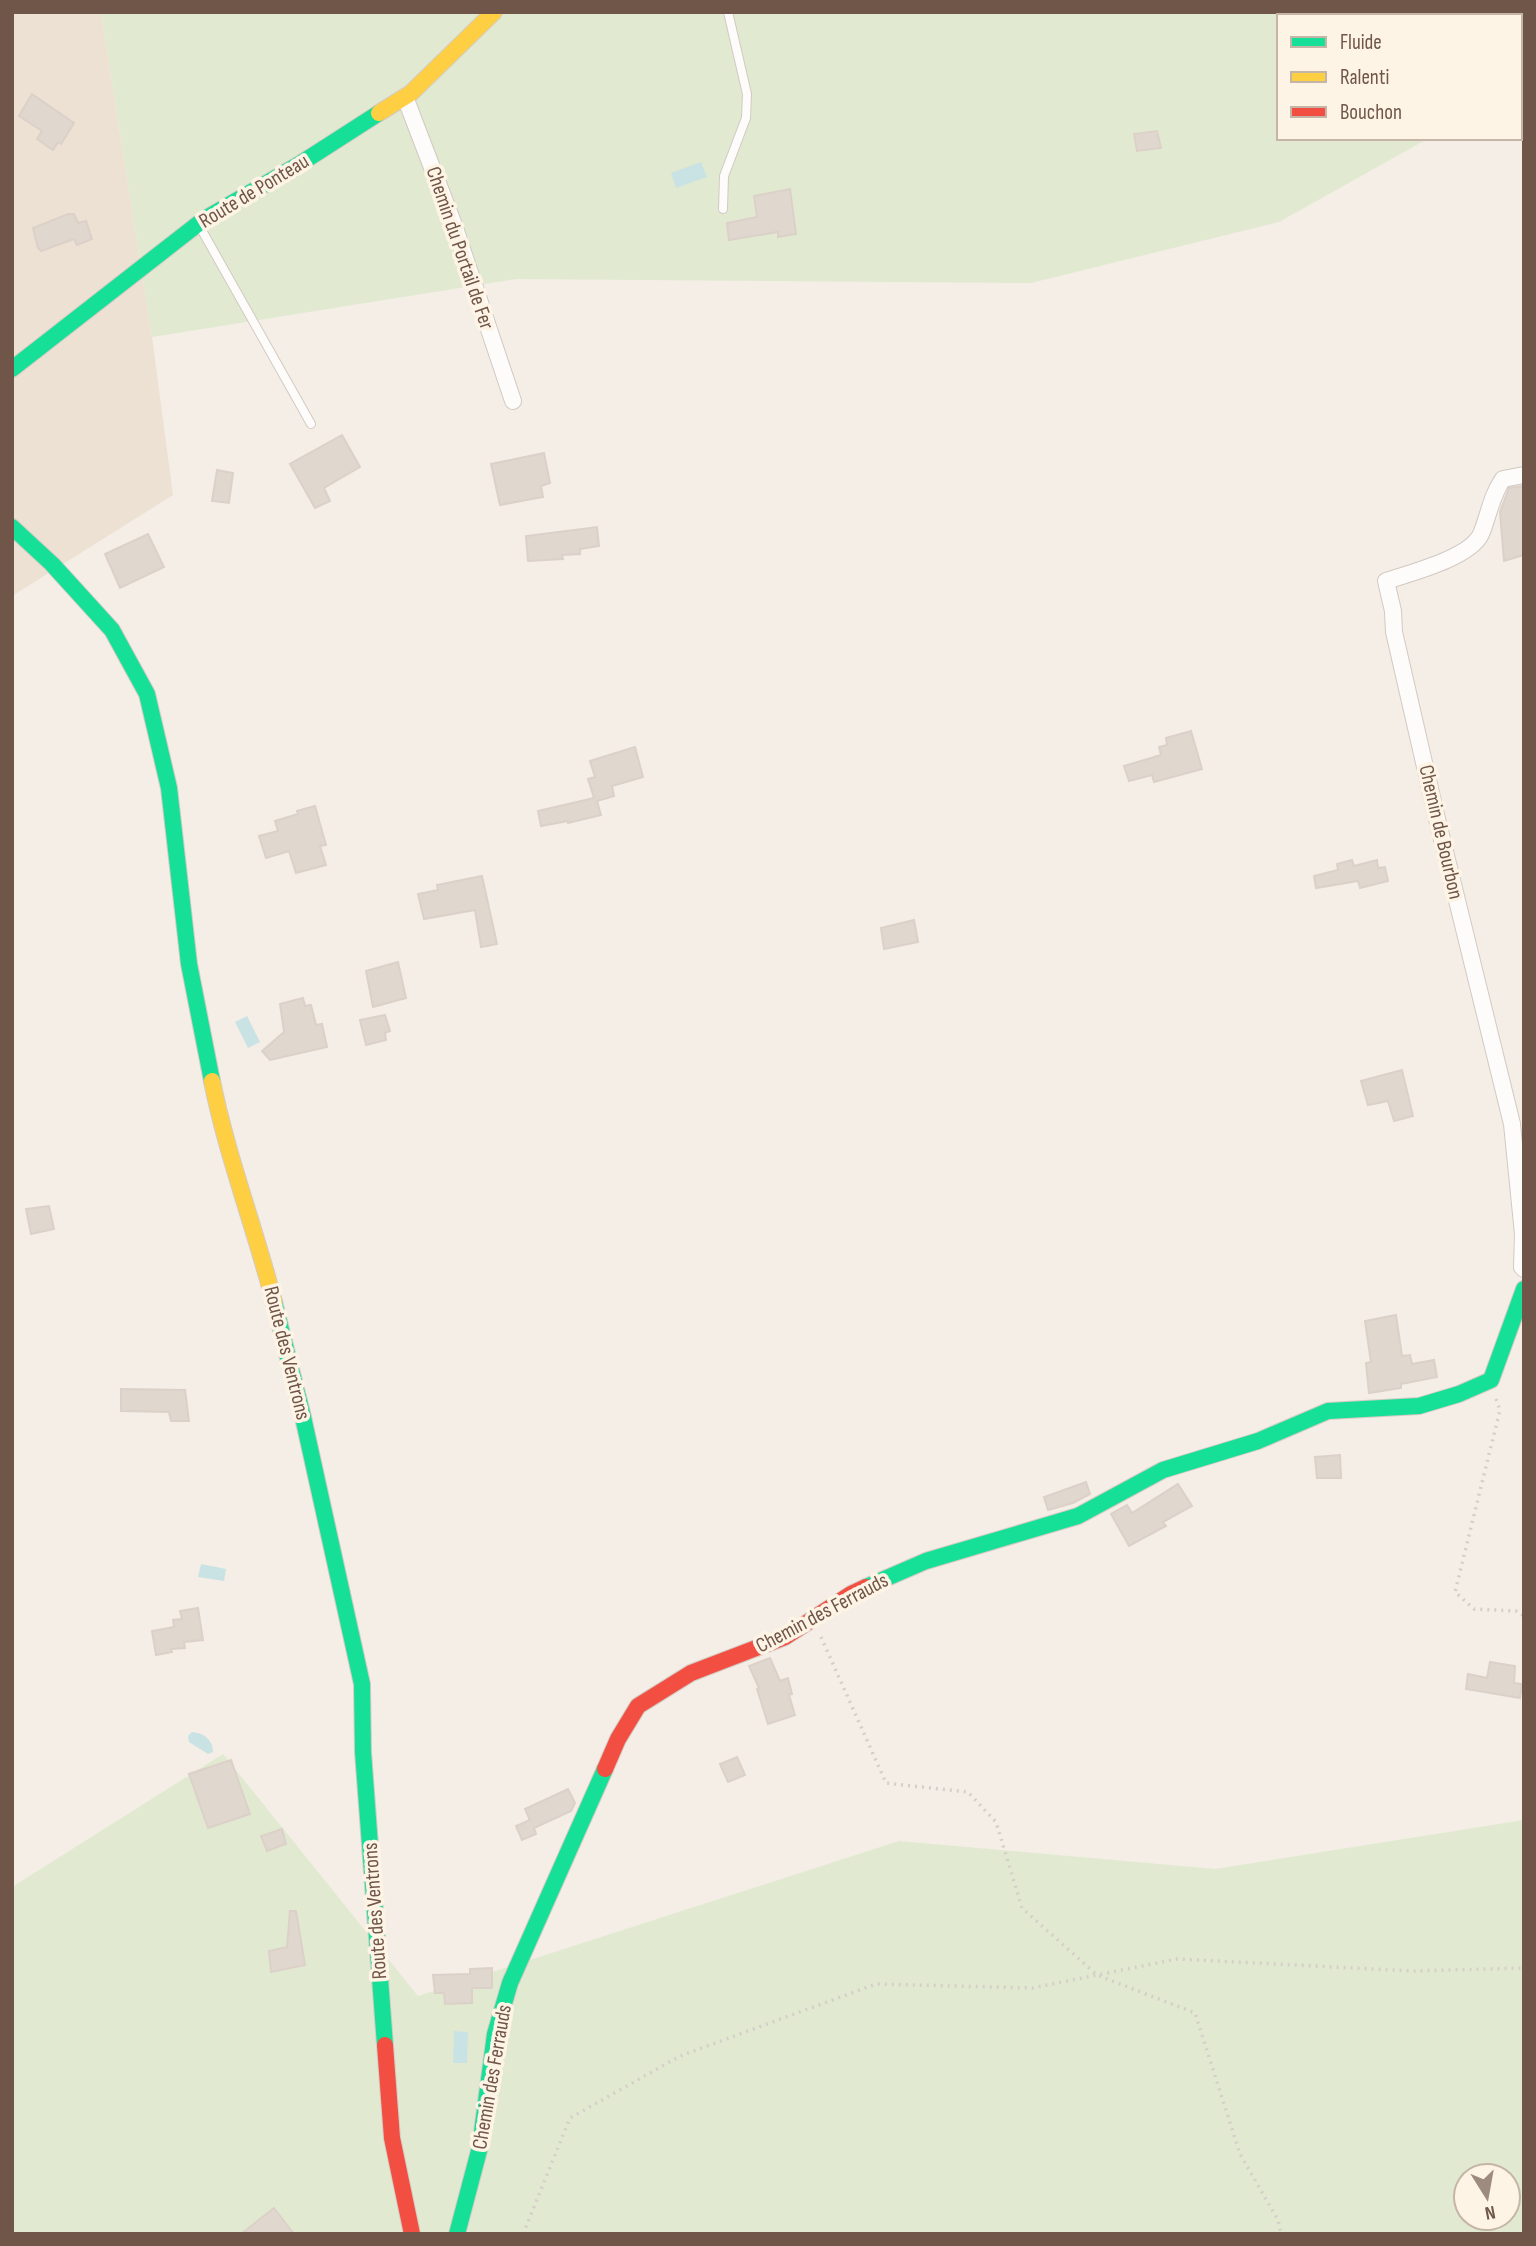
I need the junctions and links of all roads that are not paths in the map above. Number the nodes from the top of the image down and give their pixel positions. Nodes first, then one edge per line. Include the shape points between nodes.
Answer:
1 (494, 12) edge
2 (728, 12) edge
3 (405, 97) junction
4 (723, 209) dead end
5 (198, 224) junction
6 (12, 369) edge
7 (513, 401) dead end
8 (311, 424) dead end
9 (1524, 475) edge
10 (12, 527) edge
11 (1524, 1269) edge
12 (1524, 1289) edge
13 (412, 2234) edge
14 (457, 2234) edge

1 - 3 street, Route de Ponteau
2 - 4 lane via 747,94 746,118 724,176
3 - 5 street, Route de Ponteau
3 - 7 street, Chemin du Portail de Fer
5 - 6 street, Route de Ponteau
5 - 8 lane
9 - 11 street, Chemin de Bourbon via 1503,479 1480,538 1453,558 1386,581 1437,819 1512,1124
10 - 13 street, Route des Ventrons via 112,630 147,694 160,748 169,788 189,964 222,1132 259,1244 300,1404 362,1684 392,2138
12 - 14 street, Chemin des Ferrauds via 1491,1380 1419,1406 1328,1411 1258,1441 1163,1470 1078,1516 926,1561 851,1594 785,1637 691,1673 638,1706 618,1739 510,1983 495,2034 480,2147

